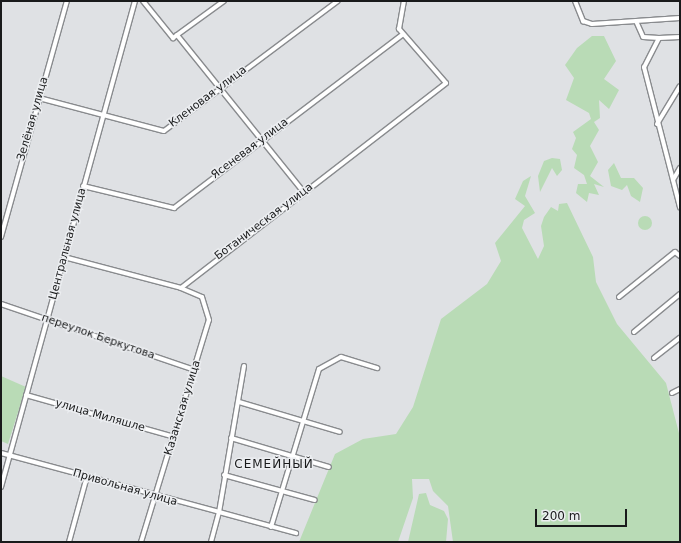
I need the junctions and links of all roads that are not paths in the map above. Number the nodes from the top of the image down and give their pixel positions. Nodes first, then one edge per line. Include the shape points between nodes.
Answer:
1 (67, 1) edge
2 (135, 1) edge
3 (144, 1) edge
4 (224, 1) edge
5 (338, 1) edge
6 (404, 1) edge
7 (575, 1) edge
8 (680, 18) edge
9 (636, 21) junction
10 (177, 35) junction
11 (402, 35) junction
12 (659, 38) junction
13 (680, 38) edge
14 (680, 86) edge
15 (219, 87) junction
16 (39, 98) junction
17 (103, 115) junction
18 (657, 124) junction
19 (260, 141) junction
20 (680, 168) edge
21 (673, 180) junction
22 (83, 186) junction
23 (303, 191) junction
24 (680, 207) edge
25 (1, 215) edge
26 (7, 216) junction
27 (1, 237) edge
28 (680, 256) edge
29 (64, 257) junction
30 (181, 288) junction
31 (680, 294) edge
32 (619, 297) dead end
33 (1, 304) edge
34 (47, 320) junction
35 (634, 332) dead end
36 (680, 338) edge
37 (654, 358) dead end
38 (244, 366) dead end
39 (377, 368) dead end
40 (195, 370) junction
41 (680, 389) edge
42 (672, 394) dead end
43 (26, 395) junction
44 (239, 402) junction
45 (304, 422) junction
46 (340, 432) dead end
47 (174, 437) junction
48 (231, 438) junction
49 (1, 453) edge
50 (9, 455) junction
51 (293, 457) junction
52 (329, 466) dead end
53 (224, 475) junction
54 (86, 476) junction
55 (1, 487) edge
56 (283, 493) junction
57 (157, 496) junction
58 (315, 500) dead end
59 (219, 512) junction
60 (271, 527) junction
61 (296, 533) dead end
62 (69, 542) edge
63 (141, 542) edge
64 (211, 542) edge

1 - 16 street, Зелёная улица
2 - 17 street, Центральная улица
3 - 10 street via 173,38
4 - 10 street
5 - 15 street, Кленовая улица
6 - 11 street via 399,29
7 - 9 street via 583,21 592,24
8 - 9 street
9 - 12 street via 643,37
10 - 15 street
11 - 19 street, Ясеневая улица
11 - 23 street, Ботаническая улица via 446,83
12 - 13 street
12 - 18 street via 644,67
14 - 18 street
15 - 17 street, Кленовая улица via 164,131
15 - 19 street
16 - 17 street, Кленовая улица
16 - 26 street, Зелёная улица
17 - 22 street, Центральная улица
18 - 21 street
19 - 22 street, Ясеневая улица via 174,208
19 - 23 street
20 - 21 street
21 - 24 street
22 - 29 street, Центральная улица
23 - 30 street, Ботаническая улица
25 - 26 street
26 - 27 street, Зелёная улица
28 - 32 street via 675,252
29 - 30 street
29 - 34 street, Центральная улица
30 - 40 street, Казанская улица via 202,297 209,312
31 - 35 street
33 - 34 street, переулок Беркутова
34 - 40 street, переулок Беркутова
34 - 43 street, Центральная улица
36 - 37 street
38 - 44 street
39 - 45 street via 341,357 318,369
40 - 47 street, Казанская улица
41 - 42 street
43 - 47 street, улица Миляшле
43 - 50 street, Центральная улица
44 - 45 street
44 - 48 street
45 - 46 street
45 - 51 street
47 - 57 street, Казанская улица
48 - 51 street
48 - 53 street
49 - 50 street, Привольная улица
50 - 54 street, Привольная улица
50 - 55 street, Центральная улица
51 - 52 street
51 - 56 street
53 - 56 street
53 - 59 street
54 - 57 street, Привольная улица
54 - 62 street
56 - 58 street
56 - 60 street
57 - 59 street, Привольная улица
57 - 63 street, Казанская улица
59 - 60 street, Привольная улица
59 - 64 street
60 - 61 street, Привольная улица

